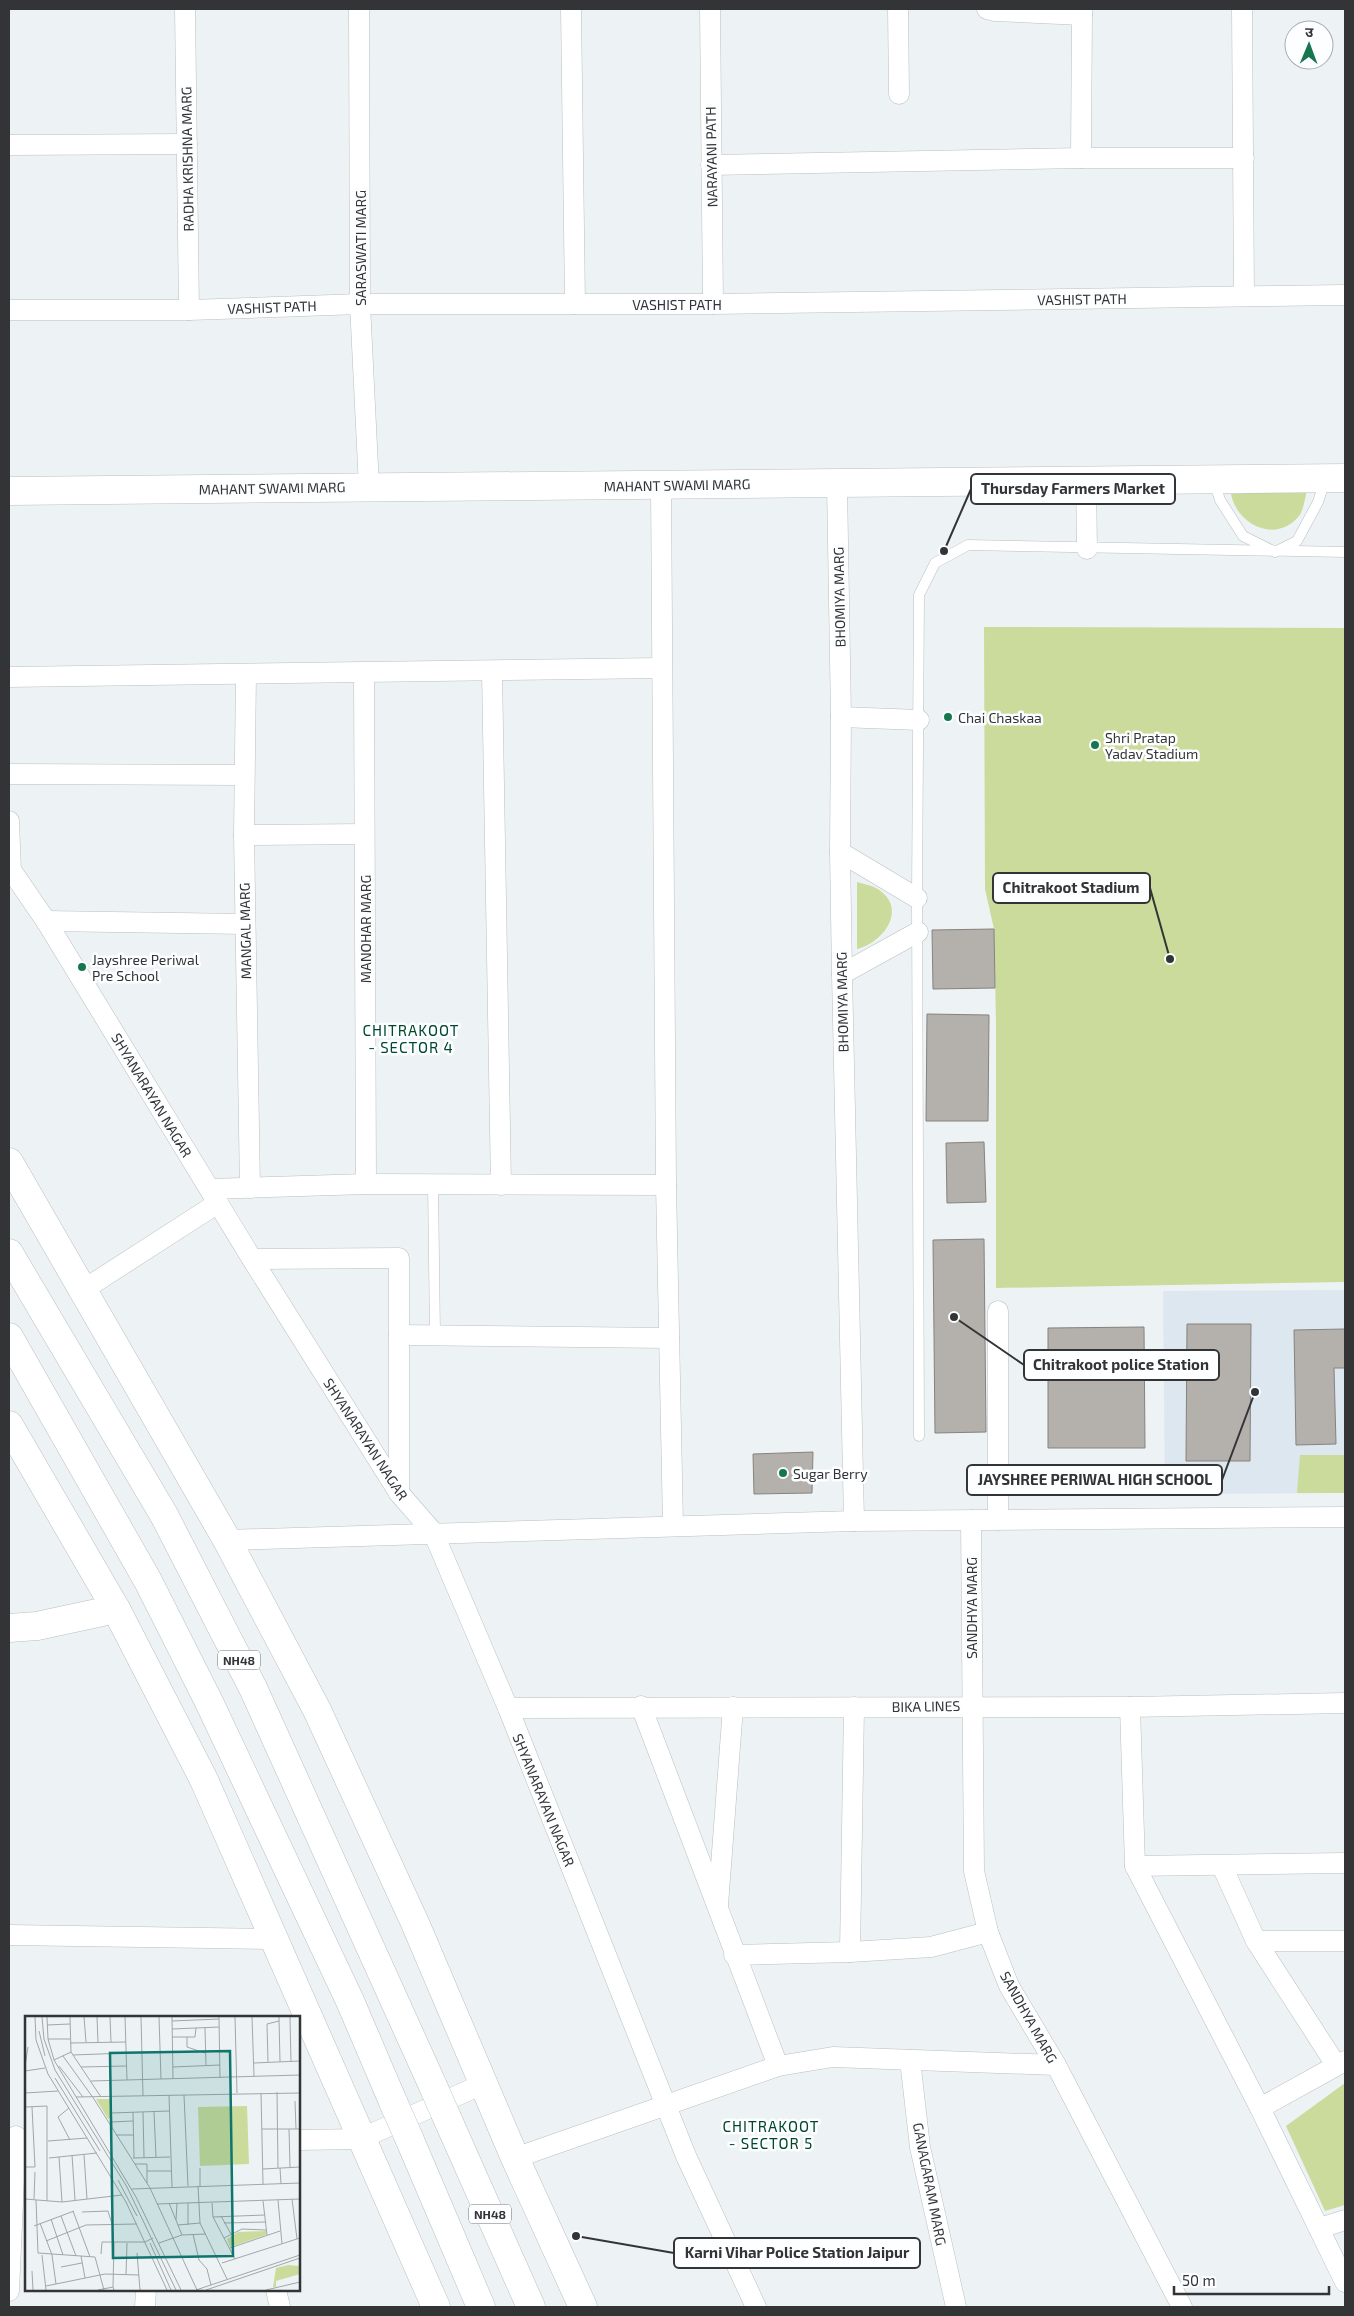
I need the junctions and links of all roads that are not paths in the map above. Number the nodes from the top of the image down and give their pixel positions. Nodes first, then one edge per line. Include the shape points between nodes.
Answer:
1 (185, 9) edge
2 (359, 9) edge
3 (571, 9) edge
4 (710, 9) edge
5 (898, 9) edge
6 (987, 9) edge
7 (1242, 9) edge
8 (1082, 12) edge
9 (899, 94) dead end
10 (186, 144) junction
11 (9, 145) edge
12 (1081, 158) junction
13 (1244, 158) junction
14 (711, 165) junction
15 (1345, 295) edge
16 (1244, 296) junction
17 (360, 304) junction
18 (575, 304) junction
19 (713, 304) junction
20 (9, 310) edge
21 (189, 310) junction
22 (1335, 478) edge
23 (1214, 480) junction
24 (1086, 481) junction
25 (837, 484) junction
26 (661, 486) junction
27 (369, 487) junction
28 (9, 491) edge
29 (1087, 549) junction
30 (1275, 552) junction
31 (1345, 552) edge
32 (661, 668) junction
33 (492, 671) junction
34 (364, 673) junction
35 (246, 674) junction
36 (9, 677) edge
37 (842, 716) junction
38 (919, 720) junction
39 (9, 774) edge
40 (244, 775) junction
41 (9, 821) edge
42 (364, 834) junction
43 (244, 835) junction
44 (840, 852) junction
45 (10, 869) edge
46 (917, 898) junction
47 (46, 921) junction
48 (245, 924) junction
49 (918, 932) junction
50 (842, 974) junction
51 (9, 1162) edge
52 (366, 1184) junction
53 (433, 1184) junction
54 (501, 1184) junction
55 (666, 1185) junction
56 (250, 1188) junction
57 (214, 1196) junction
58 (9, 1253) edge
59 (252, 1259) junction
60 (84, 1290) junction
61 (998, 1311) dead end
62 (399, 1335) junction
63 (435, 1335) junction
64 (9, 1338) edge
65 (669, 1338) junction
66 (9, 1425) edge
67 (919, 1436) dead end
68 (399, 1494) junction
69 (1345, 1517) edge
70 (971, 1520) junction
71 (998, 1520) junction
72 (854, 1521) junction
73 (673, 1526) junction
74 (432, 1532) junction
75 (227, 1540) junction
76 (116, 1609) junction
77 (9, 1628) edge
78 (1345, 1703) edge
79 (972, 1705) junction
80 (641, 1706) junction
81 (733, 1707) junction
82 (854, 1707) junction
83 (1130, 1707) junction
84 (508, 1708) junction
85 (1345, 1863) edge
86 (1135, 1866) junction
87 (1222, 1866) junction
88 (718, 1911) junction
89 (988, 1932) junction
90 (9, 1935) edge
91 (272, 1939) junction
92 (1256, 1941) junction
93 (1345, 1941) edge
94 (850, 1952) junction
95 (734, 1955) junction
96 (910, 2060) junction
97 (1340, 2063) edge
98 (1056, 2065) junction
99 (778, 2066) junction
100 (484, 2084) junction
101 (666, 2106) junction
102 (1260, 2108) junction
103 (17, 2136) edge
104 (360, 2139) junction
105 (300, 2140) edge
106 (515, 2158) junction
107 (1345, 2220) edge
108 (1320, 2228) junction
109 (1345, 2282) edge
110 (9, 2291) edge
111 (146, 2291) edge
112 (276, 2291) edge
113 (145, 2307) edge
114 (280, 2307) edge
115 (436, 2307) edge
116 (481, 2307) edge
117 (531, 2307) edge
118 (583, 2307) edge
119 (756, 2307) edge
120 (956, 2307) edge
121 (1182, 2307) edge

1 - 10 street, RADHA KRISHNA MARG
2 - 17 street, SARASWATI MARG
3 - 18 street
4 - 14 street, NARAYANI PATH
5 - 9 street
6 - 8 street
7 - 13 street
8 - 12 street
10 - 11 street
10 - 21 street, RADHA KRISHNA MARG
12 - 13 street
12 - 14 street
13 - 16 street
14 - 19 street, NARAYANI PATH
15 - 16 street, VASHIST PATH
16 - 19 street, VASHIST PATH
17 - 18 street, VASHIST PATH
17 - 21 street, VASHIST PATH
17 - 27 street, SARASWATI MARG
18 - 19 street, VASHIST PATH
20 - 21 street, VASHIST PATH
22 - 23 main road, MAHANT SWAMI MARG
22 - 30 lane via 1297,541
23 - 24 main road, MAHANT SWAMI MARG
23 - 30 lane via 1220,500 1243,536
24 - 25 main road, MAHANT SWAMI MARG
24 - 29 street
25 - 26 main road, MAHANT SWAMI MARG
25 - 37 street, BHOMIYA MARG
26 - 27 main road, MAHANT SWAMI MARG
26 - 32 street
27 - 28 main road, MAHANT SWAMI MARG
29 - 30 lane
29 - 38 lane via 968,545 935,563 919,595
30 - 31 lane
32 - 33 street
32 - 55 street
33 - 34 street
33 - 54 street
34 - 35 street
34 - 42 street, MANOHAR MARG
35 - 36 street
35 - 40 street, MANGAL MARG
37 - 38 street
37 - 44 street, BHOMIYA MARG
38 - 46 lane
39 - 40 street
40 - 43 street, MANGAL MARG
41 - 45 street
42 - 43 street
42 - 52 street, MANOHAR MARG
43 - 48 street, MANGAL MARG
44 - 46 street
44 - 50 street, BHOMIYA MARG
45 - 47 street, SHYANARAYAN NAGAR
46 - 49 lane
47 - 48 street
47 - 57 street, SHYANARAYAN NAGAR
48 - 56 street, MANGAL MARG
49 - 50 street
49 - 67 lane
50 - 72 street, BHOMIYA MARG
51 - 60 main road
52 - 53 street
52 - 56 street
53 - 54 street
53 - 63 lane
54 - 55 street
55 - 65 street
56 - 57 street
57 - 59 street, SHYANARAYAN NAGAR
57 - 60 street
58 - 117 main road, NH48, bridge via 164,1515 249,1680
59 - 62 street via 399,1258
59 - 68 street, SHYANARAYAN NAGAR
60 - 75 main road
61 - 71 street
62 - 63 street
62 - 68 street
63 - 65 street
64 - 116 main road, bridge via 143,1573 209,1702 350,2001
65 - 73 street
66 - 76 main road
68 - 74 street, SHYANARAYAN NAGAR
69 - 71 street
70 - 71 street
70 - 72 street
70 - 79 street, SANDHYA MARG
72 - 73 street
73 - 74 street
74 - 75 street
74 - 84 street, SHYANARAYAN NAGAR
75 - 100 main road via 317,1710 415,1923
76 - 77 main road via 37,1626
76 - 91 main road via 204,1780
78 - 83 street, BIKA LINES
79 - 82 street, BIKA LINES
79 - 83 street, BIKA LINES
79 - 89 street, SANDHYA MARG via 974,1871
80 - 81 street, BIKA LINES
80 - 84 street, BIKA LINES
80 - 88 street
81 - 82 street, BIKA LINES
81 - 88 street
82 - 94 street
83 - 86 street
84 - 101 street, SHYANARAYAN NAGAR
85 - 87 street
86 - 87 street
86 - 102 street
87 - 92 street
88 - 95 street
89 - 94 street via 931,1947
89 - 98 street, SANDHYA MARG via 1009,1986
90 - 91 street
91 - 104 main road
92 - 93 street
92 - 97 street
94 - 95 street
95 - 99 street
96 - 98 street
96 - 99 street via 833,2057
96 - 120 street, GANAGARAM MARG via 920,2147
97 - 102 street
98 - 121 street, SANDHYA MARG
99 - 101 street
100 - 104 street
100 - 106 main road
101 - 106 street
101 - 119 street, SHYANARAYAN NAGAR
102 - 108 street
103 - 110 street
104 - 105 street
104 - 115 main road
106 - 118 main road
107 - 108 street
108 - 109 street
111 - 113 street
112 - 114 street

